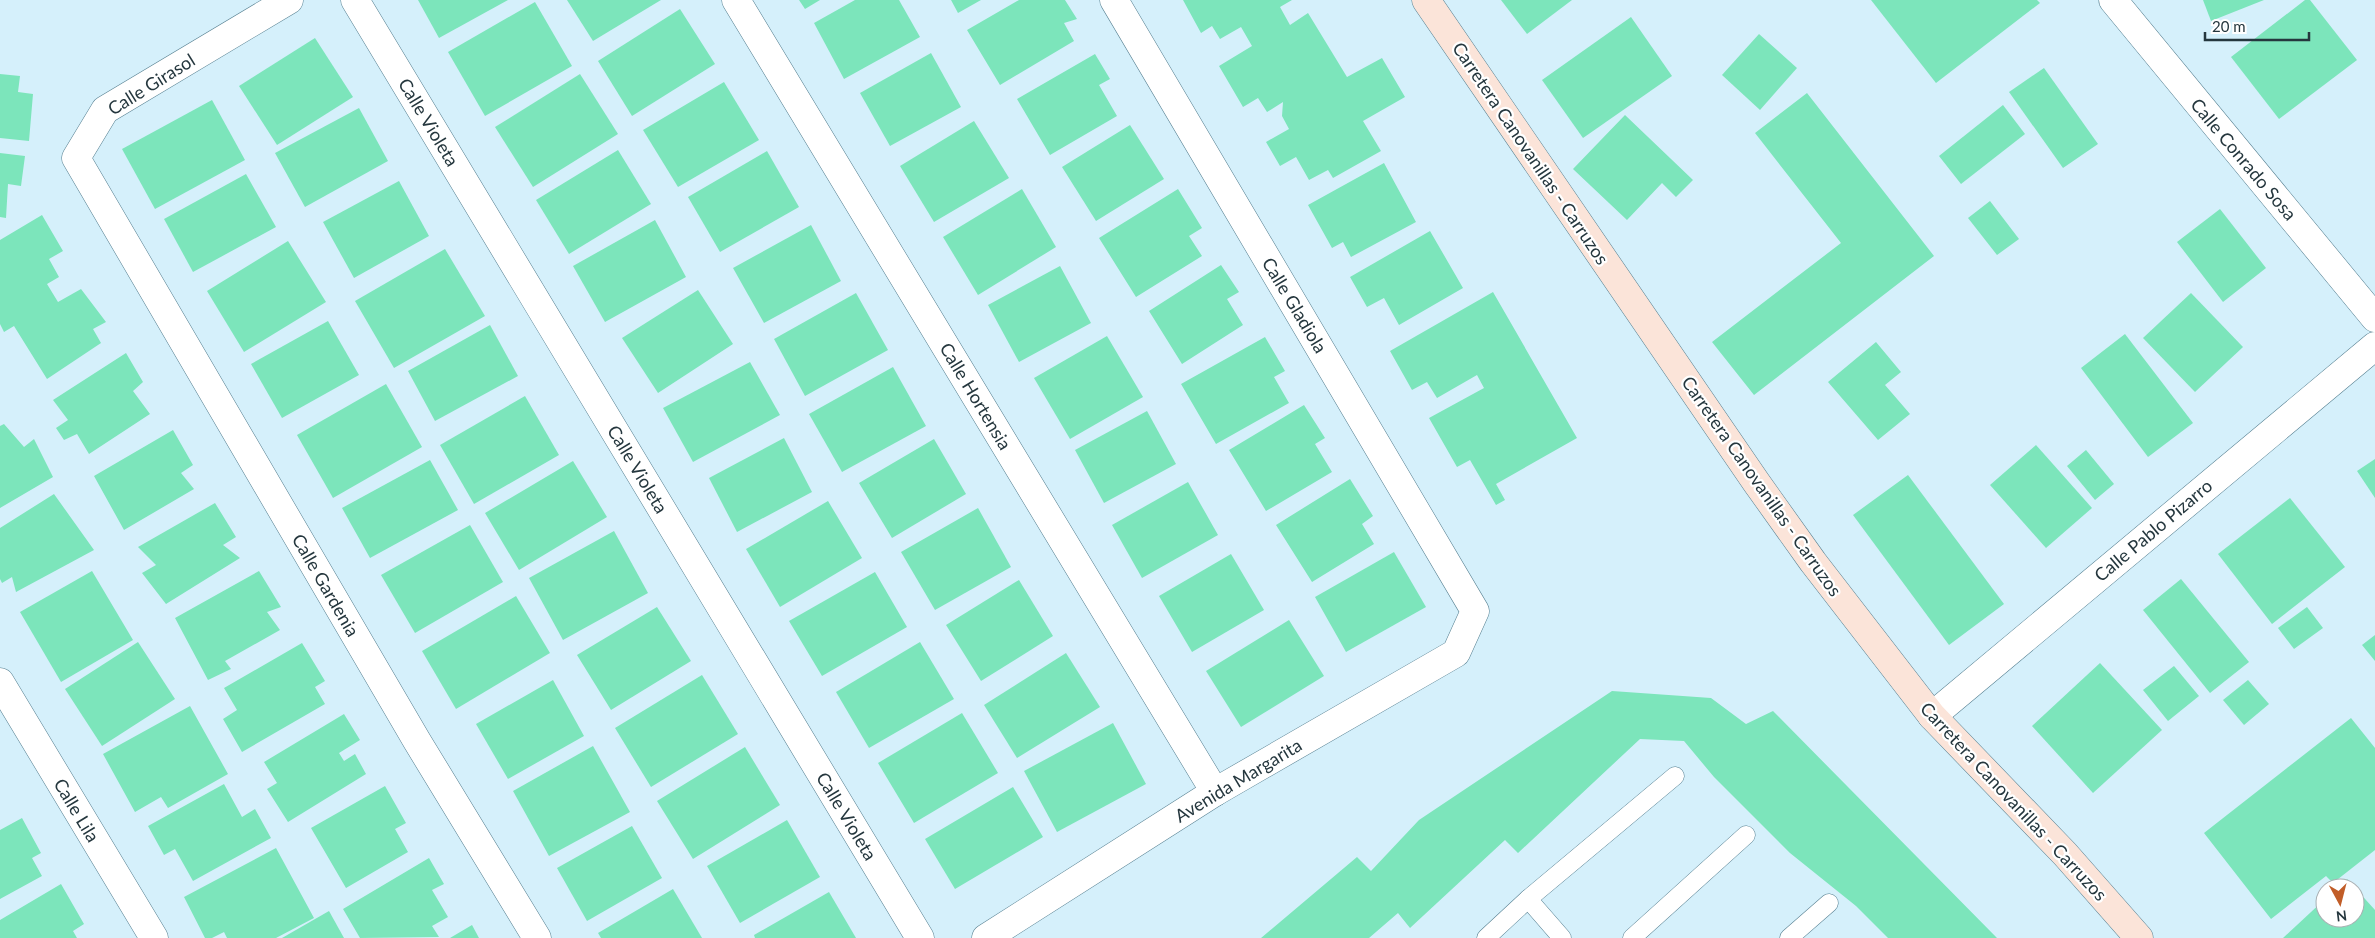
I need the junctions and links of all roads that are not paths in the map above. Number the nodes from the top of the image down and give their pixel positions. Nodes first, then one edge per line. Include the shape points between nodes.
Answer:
1 (289, 0) edge
2 (355, 0) edge
3 (736, 0) edge
4 (1114, 0) edge
5 (1426, 0) edge
6 (2113, 0) edge
7 (118, 230) joint
8 (2375, 318) edge
9 (2375, 346) edge
10 (1475, 611) joint
11 (0, 682) edge
12 (1932, 716) junction
13 (1675, 776) dead end
14 (1215, 792) junction
15 (1746, 835) dead end
16 (1528, 900) junction
17 (1829, 903) dead end
18 (154, 938) edge
19 (537, 938) edge
20 (920, 938) edge
21 (986, 938) edge
22 (1486, 938) edge
23 (1562, 938) edge
24 (1632, 938) edge
25 (1789, 938) edge
26 (2139, 938) edge

1 - 7 street, Calle Girasol via 105,110 76,158
2 - 20 street, Calle Violeta
3 - 14 street, Calle Hortensia
4 - 10 street, Calle Gladiola
5 - 12 street, Carretera Canovanillas - Carruzos via 1756,482 1813,562
6 - 8 street, Calle Conrado Sosa
7 - 19 street, Calle Gardenia via 417,741
9 - 12 street, Calle Pablo Pizarro
10 - 14 street, Avenida Margarita via 1456,653
11 - 18 street, Calle Lila
12 - 26 street, Carretera Canovanillas - Carruzos via 2065,854
13 - 16 lane
14 - 21 street, Avenida Margarita
15 - 24 lane
16 - 22 lane
16 - 23 lane
17 - 25 lane

